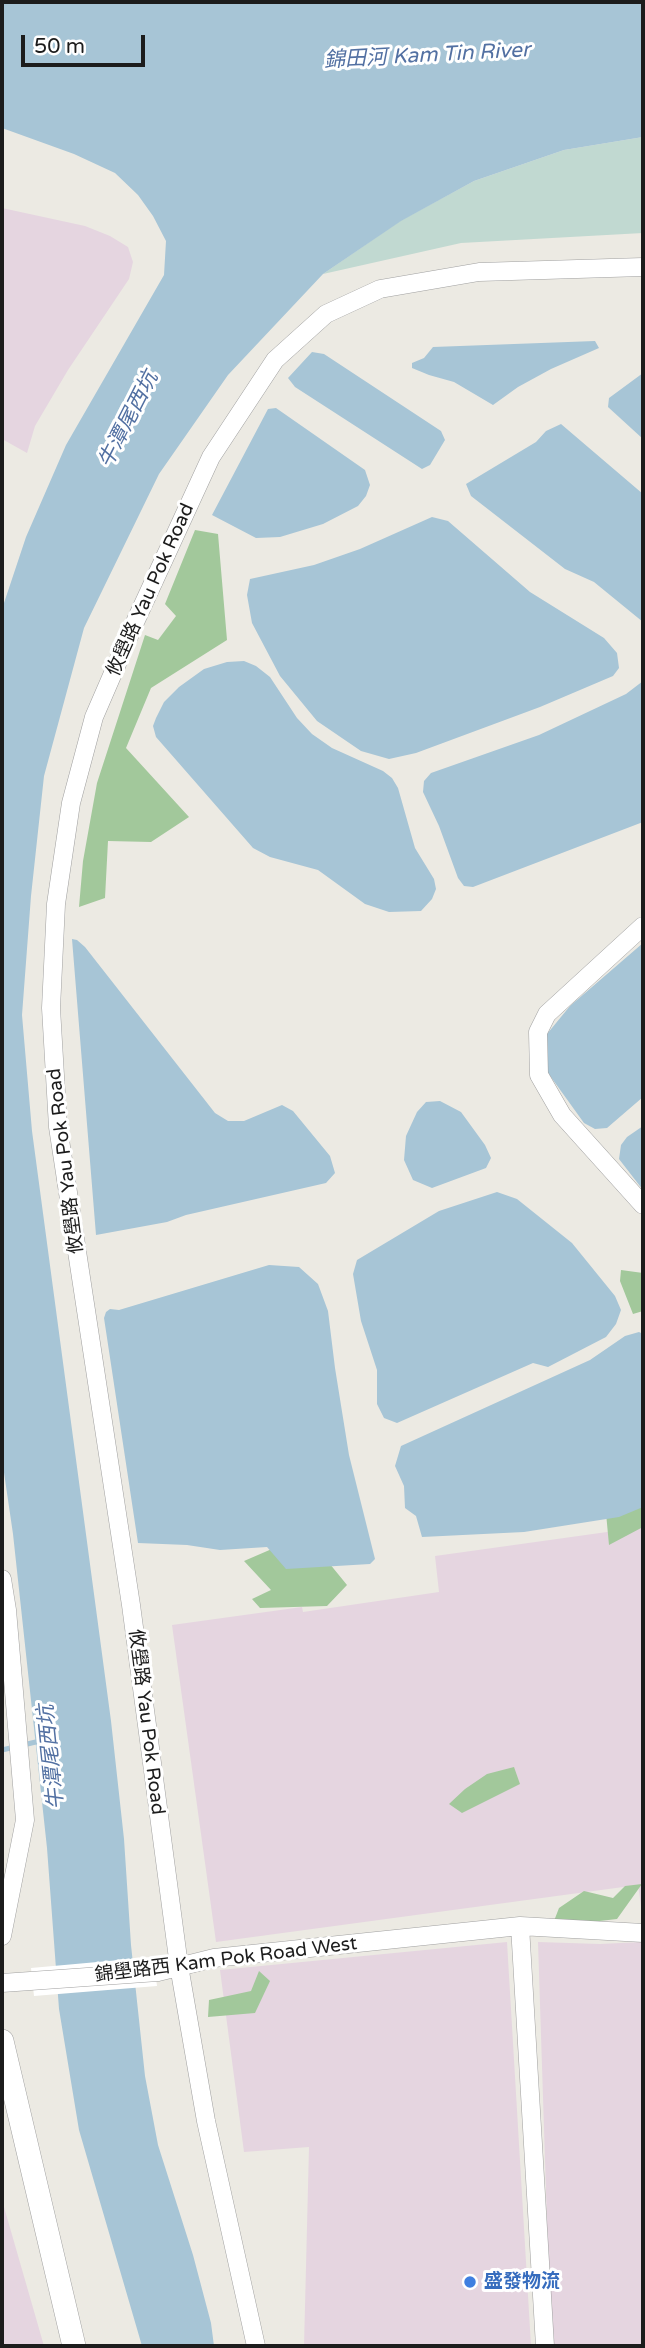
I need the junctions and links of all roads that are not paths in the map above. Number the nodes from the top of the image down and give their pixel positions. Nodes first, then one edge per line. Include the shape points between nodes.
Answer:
1 (643, 267) edge
2 (643, 926) edge
3 (643, 1205) edge
4 (2, 1579) edge
5 (520, 1926) junction
6 (643, 1933) edge
7 (2, 1936) edge
8 (178, 1966) junction
9 (17, 1983) edge
10 (2, 2041) edge
11 (74, 2346) edge
12 (256, 2346) edge
13 (545, 2346) edge

1 - 8 street, 攸壆路 Yau Pok Road via 479,272 380,289 326,314 275,360 211,457 94,717 80,761 56,904 51,1009 58,1127 131,1605
2 - 3 street via 547,1014 538,1032 539,1074 562,1115
4 - 7 street via 25,1820
5 - 6 street, 錦壆路西 Kam Pok Road West
5 - 8 street, 錦壆路西 Kam Pok Road West via 214,1958
5 - 13 street
8 - 9 street, 錦壆路西 Kam Pok Road West via 158,1972
8 - 12 street, 攸壆路 Yau Pok Road via 206,2121
10 - 11 street

